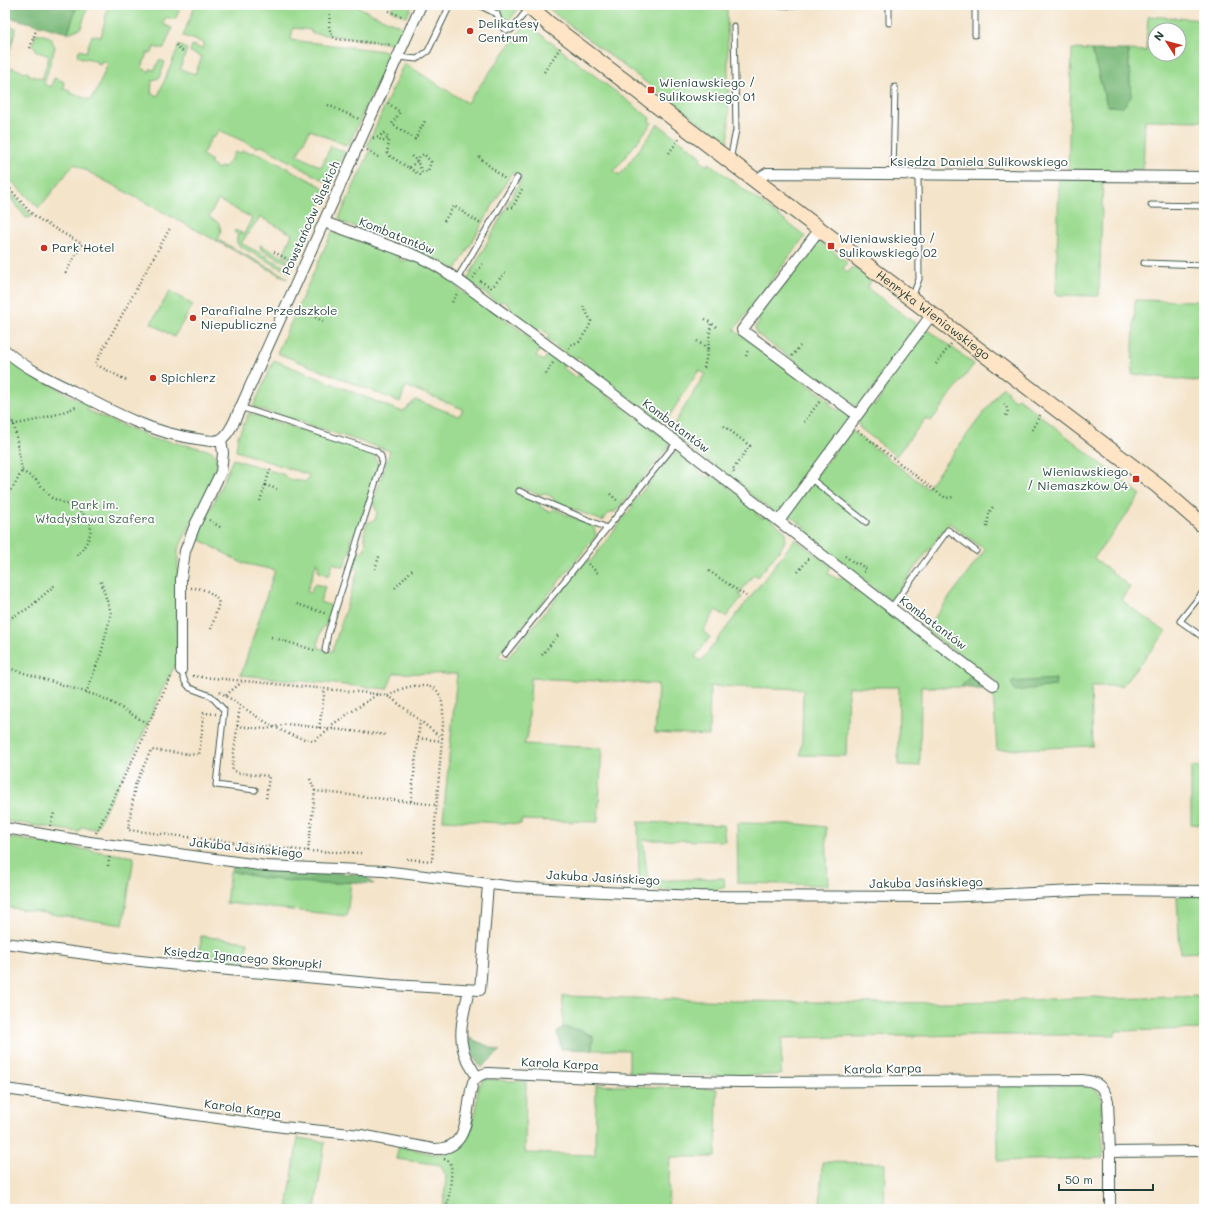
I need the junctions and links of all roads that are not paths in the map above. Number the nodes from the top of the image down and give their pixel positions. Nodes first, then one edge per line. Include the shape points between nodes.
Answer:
1 (421, 5) edge
2 (450, 5) edge
3 (479, 5) edge
4 (778, 5) edge
5 (794, 5) edge
6 (889, 5) edge
7 (975, 5) edge
8 (529, 7) edge
9 (889, 23) dead end
10 (734, 26) dead end
11 (975, 35) dead end
12 (398, 57) junction
13 (895, 87) dead end
14 (730, 162) junction
15 (893, 174) junction
16 (918, 175) junction
17 (1204, 177) edge
18 (517, 178) dead end
19 (755, 181) junction
20 (1151, 205) dead end
21 (1204, 206) edge
22 (324, 222) junction
23 (820, 230) junction
24 (1144, 263) dead end
25 (1204, 265) edge
26 (457, 279) junction
27 (912, 299) junction
28 (932, 314) junction
29 (5, 350) edge
30 (240, 407) junction
31 (857, 415) junction
32 (221, 439) junction
33 (677, 442) junction
34 (810, 478) junction
35 (519, 491) dead end
36 (779, 521) junction
37 (866, 522) dead end
38 (1204, 526) edge
39 (606, 528) junction
40 (976, 551) dead end
41 (1204, 591) edge
42 (891, 608) junction
43 (1204, 638) edge
44 (325, 650) dead end
45 (505, 654) dead end
46 (185, 672) joint
47 (993, 684) dead end
48 (255, 790) dead end
49 (5, 828) edge
50 (488, 884) junction
51 (1204, 891) edge
52 (5, 944) edge
53 (469, 990) junction
54 (477, 1077) junction
55 (5, 1089) edge
56 (1204, 1151) edge
57 (1110, 1152) junction
58 (1110, 1209) edge

1 - 12 street, Powstańców Śląskich
2 - 12 lane via 428,51 417,59
3 - 8 lane via 497,14 505,30 511,30
4 - 5 lane
6 - 9 lane
7 - 11 lane
8 - 14 street, Henryka Wieniawskiego
10 - 14 lane via 736,130
12 - 22 street, Powstańców Śląskich
13 - 15 lane
14 - 19 street, Henryka Wieniawskiego
15 - 16 street, Księdza Daniela Sulikowskiego
15 - 19 street, Księdza Daniela Sulikowskiego via 767,174
16 - 17 street, Księdza Daniela Sulikowskiego
16 - 27 lane via 919,279
18 - 26 lane
19 - 23 street, Henryka Wieniawskiego
20 - 21 lane
22 - 26 street, Kombatantów via 417,256
22 - 30 street, Powstańców Śląskich
23 - 27 street, Henryka Wieniawskiego
23 - 31 street via 742,330
24 - 25 lane
26 - 33 street, Kombatantów
27 - 28 street, Henryka Wieniawskiego
28 - 31 street
28 - 38 street, Henryka Wieniawskiego via 1158,486
29 - 32 street via 56,383 150,428 210,441
30 - 32 street, Powstańców Śląskich via 227,434
30 - 44 lane via 376,451 381,456 382,462 333,615
31 - 34 street
32 - 46 street via 221,472 185,551 181,580 180,659
33 - 36 street, Kombatantów
33 - 39 lane
34 - 36 street
34 - 37 lane
35 - 39 lane
36 - 42 street, Kombatantów
39 - 45 lane
40 - 42 lane via 948,530
41 - 43 lane via 1180,621
42 - 47 street, Kombatantów
46 - 48 lane via 185,682 190,688 211,696 224,710 216,785
49 - 50 street, Jakuba Jasińskiego via 266,866 384,871
50 - 51 street, Jakuba Jasińskiego via 705,896 943,897 1096,890
50 - 53 street, Księdza Ignacego Skorupki via 480,990
52 - 53 street, Księdza Ignacego Skorupki via 160,963
53 - 54 street via 462,1039 463,1049
54 - 55 street, Karola Karpa via 472,1086 463,1131 454,1144 442,1149 361,1135 283,1127
54 - 57 street, Karola Karpa via 488,1073 741,1082 1082,1080 1095,1082 1106,1095
56 - 57 street
57 - 58 street, Karola Karpa

